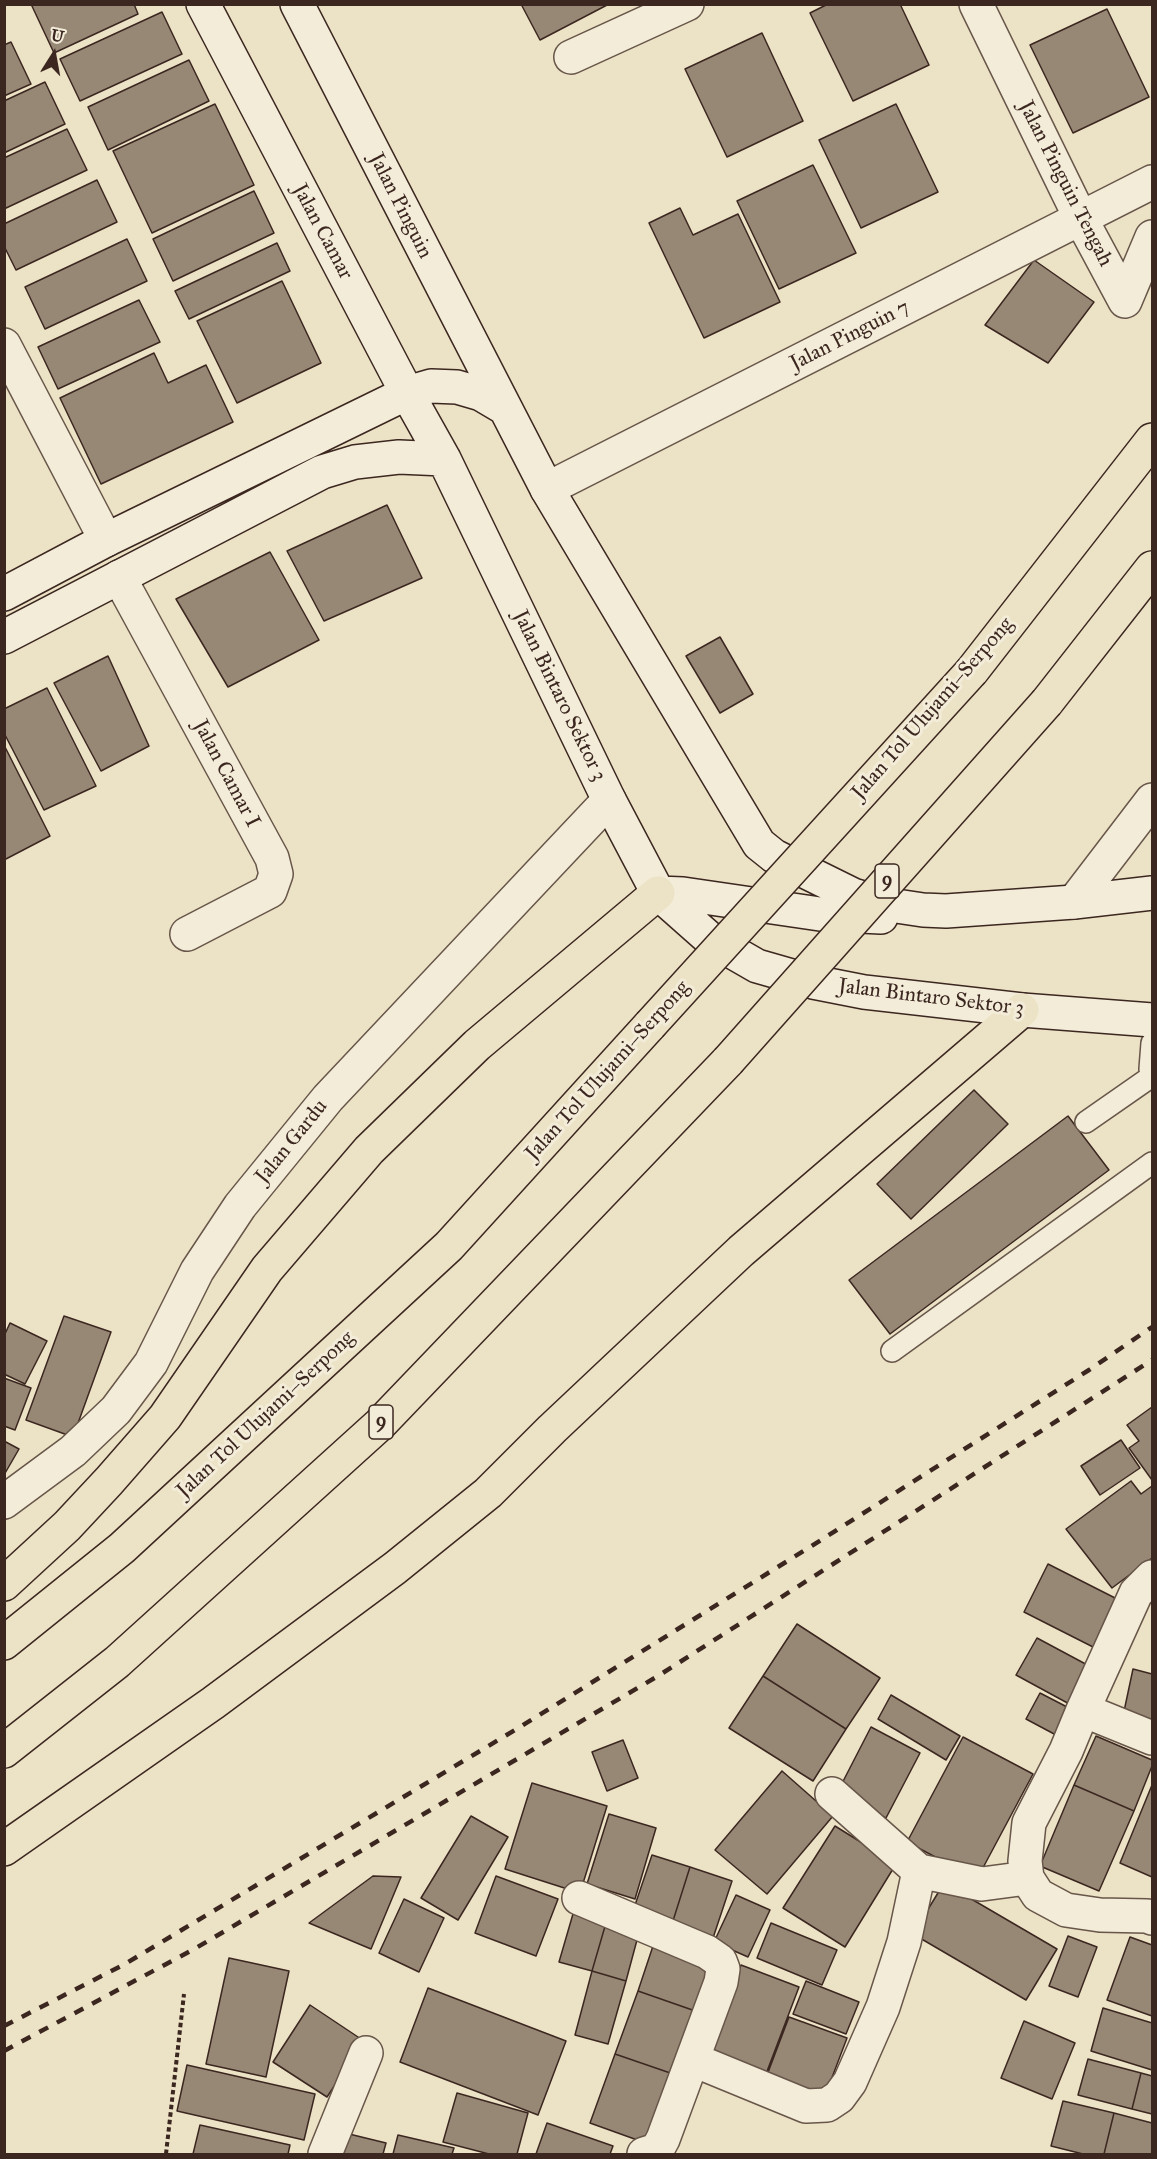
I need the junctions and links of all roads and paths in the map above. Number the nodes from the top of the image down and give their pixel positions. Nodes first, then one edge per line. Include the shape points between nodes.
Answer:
1 (203, 4) edge
2 (297, 4) edge
3 (687, 4) edge
4 (976, 4) edge
5 (571, 57) dead end
6 (1152, 182) edge
7 (1082, 219) junction
8 (1152, 237) edge
9 (4, 345) edge
10 (406, 393) junction
11 (503, 407) junction
12 (1152, 440) edge
13 (444, 459) junction
14 (547, 489) junction
15 (106, 540) junction
16 (1152, 568) edge
17 (120, 577) junction
18 (4, 594) edge
19 (4, 637) edge
20 (609, 800) junction
21 (1152, 800) edge
22 (658, 893) junction
23 (1152, 893) edge
24 (1074, 902) junction
25 (946, 911) junction
26 (188, 934) dead end
27 (1022, 1010) junction
28 (1152, 1020) edge
29 (1152, 1043) edge
30 (1152, 1076) edge
31 (1086, 1122) dead end
32 (1152, 1163) edge
33 (891, 1352) dead end
34 (4, 1502) edge
35 (1152, 1577) edge
36 (4, 1584) edge
37 (4, 1644) edge
38 (1083, 1710) junction
39 (1152, 1738) edge
40 (4, 1751) edge
41 (832, 1794) dead end
42 (4, 1849) edge
43 (919, 1871) junction
44 (1027, 1878) junction
45 (579, 1898) dead end
46 (1152, 1918) edge
47 (184, 1994) dead end
48 (366, 2053) dead end
49 (694, 2060) junction
50 (166, 2154) edge
51 (325, 2154) edge
52 (644, 2154) edge

1 - 10 street, Jalan Camar
2 - 11 street, Jalan Pinguin
3 - 5 street
4 - 7 street, Jalan Pinguin Tengah
6 - 7 street, Jalan Pinguin 7
7 - 8 street, Jalan Pinguin Tengah via 1125,301
7 - 14 street, Jalan Pinguin 7
9 - 15 street
10 - 11 street via 431,386 457,387 481,394
10 - 13 street, Jalan Camar
10 - 15 street
11 - 14 street
12 - 37 highway, Jalan Tol Ulujami–Serpong, bridge via 972,671 449,1246 122,1548
13 - 17 street via 399,457 355,462 322,472
13 - 20 street, Jalan Bintaro Sektor 3
14 - 25 street via 759,844 782,860 853,895 883,904
15 - 18 street
16 - 40 highway, 9, bridge via 1047,702 728,1061 380,1424 117,1662
17 - 19 street
17 - 26 street, Jalan Camar I via 272,858 276,874 270,891
20 - 22 street, Jalan Bintaro Sektor 3
20 - 34 street, Jalan Gardu via 328,1098 240,1206 197,1271 151,1362 116,1410 73,1451
21 - 24 street
22 - 25 street via 831,914 886,917
22 - 27 street, Jalan Bintaro Sektor 3 via 710,939 757,966 864,992
22 - 36 highway via 477,1045 369,1150 267,1269 165,1417 88,1504
23 - 24 street
24 - 25 street
27 - 28 street, Jalan Bintaro Sektor 3
27 - 42 highway via 741,1251 488,1493 395,1568 232,1689
29 - 30 lane
30 - 31 lane
32 - 33 lane
35 - 38 street via 1136,1593
38 - 39 street
38 - 44 street via 1029,1823
41 - 43 street
43 - 44 street via 982,1884
43 - 49 street via 904,1942 883,2007 850,2082 839,2097 827,2104 806,2106
44 - 46 street via 1038,1895 1066,1910
45 - 49 street via 720,1961 723,1975
47 - 50 path
48 - 51 street
49 - 52 street via 659,2148

